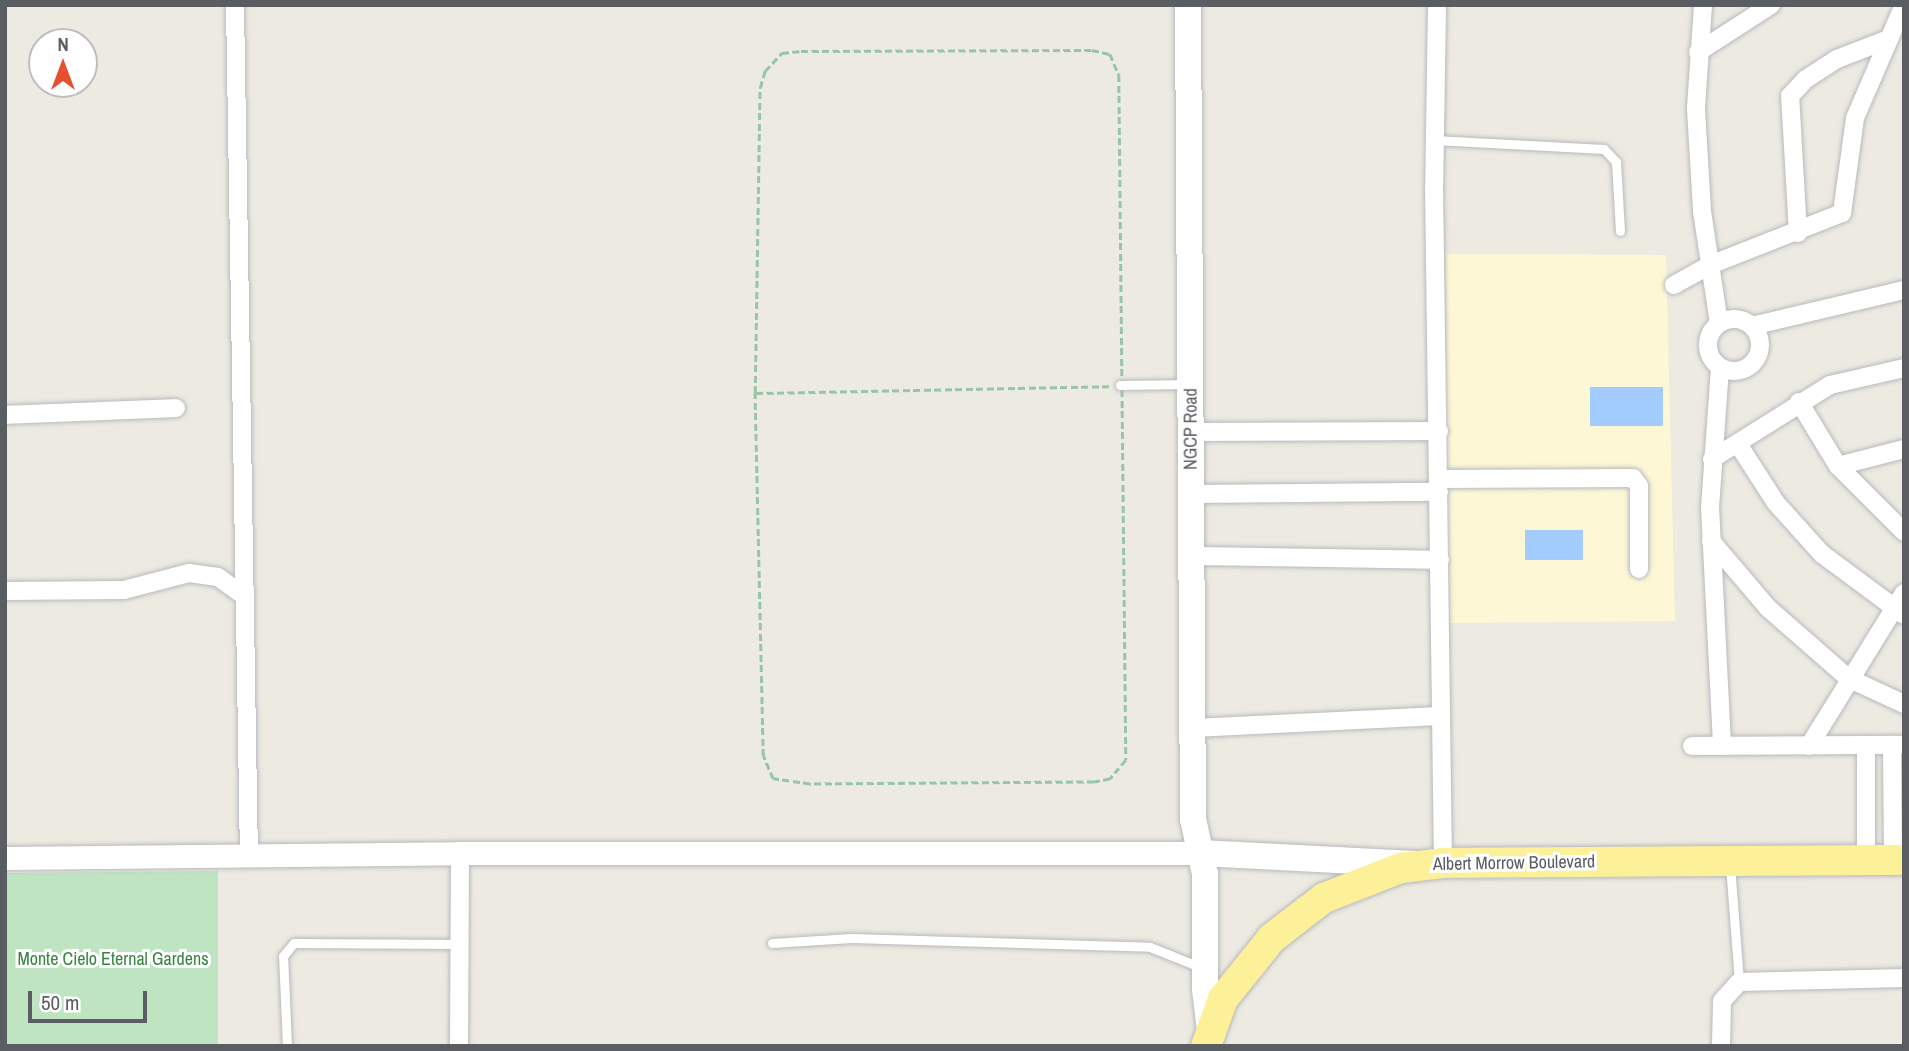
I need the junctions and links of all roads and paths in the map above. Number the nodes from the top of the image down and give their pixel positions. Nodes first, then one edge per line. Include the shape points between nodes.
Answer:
1 (235, 5) edge
2 (1188, 5) edge
3 (1437, 5) edge
4 (1703, 5) edge
5 (1771, 5) edge
6 (1904, 5) edge
7 (1886, 40) junction
8 (1698, 52) junction
9 (1434, 140) junction
10 (1620, 231) dead end
11 (1798, 233) junction
12 (1710, 265) junction
13 (1674, 285) dead end
14 (1904, 290) edge
15 (1719, 323) junction
16 (1752, 326) junction
17 (1720, 368) junction
18 (1904, 368) edge
19 (1190, 384) junction
20 (1120, 385) junction
21 (755, 393) junction
22 (1799, 402) junction
23 (176, 408) dead end
24 (5, 415) edge
25 (1439, 431) junction
26 (1191, 432) junction
27 (1738, 444) junction
28 (1904, 449) edge
29 (1712, 459) junction
30 (1838, 466) junction
31 (1439, 485) junction
32 (1191, 494) junction
33 (1901, 528) edge
34 (1711, 541) junction
35 (1191, 556) junction
36 (1440, 560) junction
37 (1639, 569) dead end
38 (5, 591) edge
39 (1904, 593) edge
40 (244, 596) junction
41 (1898, 612) edge
42 (1848, 678) junction
43 (1904, 704) edge
44 (1441, 716) junction
45 (1192, 728) junction
46 (1692, 746) dead end
47 (1722, 746) junction
48 (1809, 746) junction
49 (1866, 746) junction
50 (1898, 746) edge
51 (1866, 801) junction
52 (1892, 801) junction
53 (460, 853) junction
54 (1199, 853) junction
55 (249, 855) junction
56 (5, 858) edge
57 (1730, 860) junction
58 (1888, 860) edge
59 (1433, 864) junction
60 (772, 943) dead end
61 (460, 944) junction
62 (1205, 970) junction
63 (1904, 978) edge
64 (1740, 982) junction
65 (1208, 1038) edge
66 (287, 1046) edge
67 (460, 1046) edge
68 (1721, 1046) edge

1 - 40 street
2 - 19 main road, NGCP Road
3 - 9 street
4 - 8 street
5 - 8 street
6 - 7 street
7 - 11 street via 1856,118 1842,213
7 - 11 street via 1837,59 1790,96
8 - 12 street via 1700,186
9 - 10 lane via 1604,149 1615,162
9 - 25 street
11 - 12 street
12 - 13 street
12 - 15 street
14 - 16 street
15 - 16 street via 1736,319
15 - 17 street via 1707,345
16 - 17 street via 1760,341 1757,357 1745,369
17 - 29 street
18 - 22 street via 1830,385
19 - 20 lane
19 - 26 main road, NGCP Road
20 - 21 path
20 - 21 path via 1119,75 1110,54 1092,50 801,51 771,60 760,88
20 - 21 path via 1128,742 1120,772 1094,782 788,784 773,779 763,757
22 - 27 street
22 - 30 street
23 - 24 street
25 - 26 street
25 - 31 street
26 - 32 main road, NGCP Road
27 - 29 street
27 - 41 street via 1776,503 1822,554
28 - 30 street
29 - 34 street
30 - 33 street
31 - 32 street
31 - 36 street
31 - 37 street via 1633,478 1639,486
32 - 35 main road, NGCP Road
34 - 42 street via 1768,608
34 - 47 street
35 - 36 street
35 - 45 main road, NGCP Road
36 - 44 street
38 - 40 street via 124,590 188,573 218,577
39 - 41 street
40 - 55 street
41 - 42 street
42 - 43 street
42 - 48 street
44 - 45 street
44 - 59 street
45 - 54 main road, NGCP Road via 1193,819
46 - 47 street
47 - 48 street
48 - 49 street
49 - 50 street
49 - 51 street
50 - 52 street
51 - 52 street
51 - 58 street
52 - 58 street
53 - 54 street
53 - 55 street
53 - 61 street
54 - 59 main road
54 - 62 main road, NGCP Road via 1206,887
55 - 56 street
57 - 58 highway, Albert Morrow Boulevard
57 - 59 highway, Albert Morrow Boulevard
57 - 64 lane
59 - 65 highway, Albert Morrow Boulevard via 1356,884 1299,915 1244,970 1223,999
60 - 62 lane via 851,938 1150,947
61 - 66 lane via 294,943 283,956
61 - 67 street
62 - 65 main road, NGCP Road
63 - 64 street
64 - 68 street via 1722,1002

